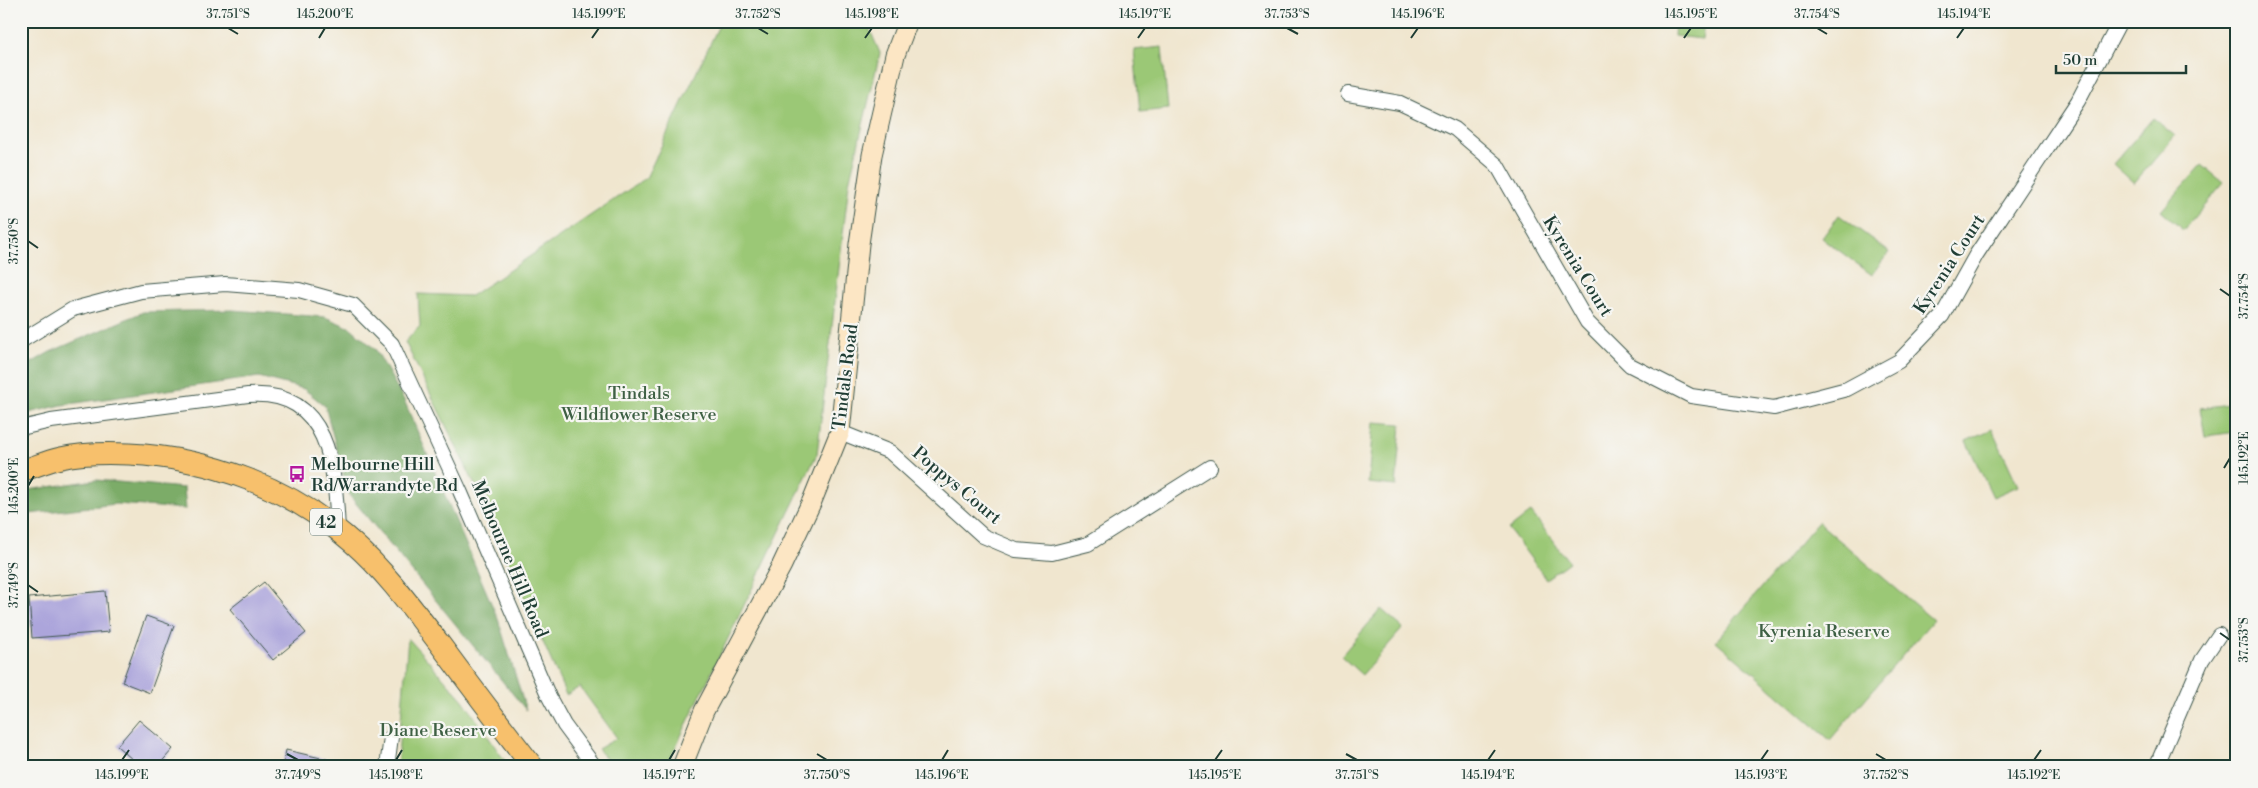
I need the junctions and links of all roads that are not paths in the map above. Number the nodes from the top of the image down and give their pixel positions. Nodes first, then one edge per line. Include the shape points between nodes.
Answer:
1 (908, 21) edge
2 (2120, 21) edge
3 (1348, 94) dead end
4 (21, 341) edge
5 (21, 428) edge
6 (840, 432) junction
7 (1210, 466) dead end
8 (21, 471) edge
9 (338, 530) junction
10 (2219, 635) dead end
11 (694, 735) junction
12 (391, 737) dead end
13 (387, 767) edge
14 (533, 767) edge
15 (595, 767) edge
16 (675, 767) edge
17 (682, 767) edge
18 (2156, 767) edge

1 - 6 main road, Tindals Road via 895,55 872,155 859,244
2 - 3 street, Kyrenia Court via 2078,100 1976,255 1942,316 1899,361 1890,366 1847,389 1774,408 1691,396 1630,365 1587,322 1497,165 1455,129 1400,103
4 - 15 street, Melbourne Hill Road via 73,309 141,291 224,284 299,290 353,304 392,344 549,697 564,725
5 - 9 street via 51,421 248,395 282,398 298,404 307,412 323,440 335,483
6 - 7 street, Poppys Court via 890,452 983,536 1016,550 1052,553 1088,544
6 - 11 main road, Tindals Road via 782,565
8 - 9 main road, 42 via 62,458 95,454 144,455 188,462 232,473 267,487 300,504
9 - 14 main road, 42 via 398,590
10 - 18 street via 2202,660
11 - 16 main road, Tindals Road
11 - 17 main road, Tindals Road
12 - 13 street

